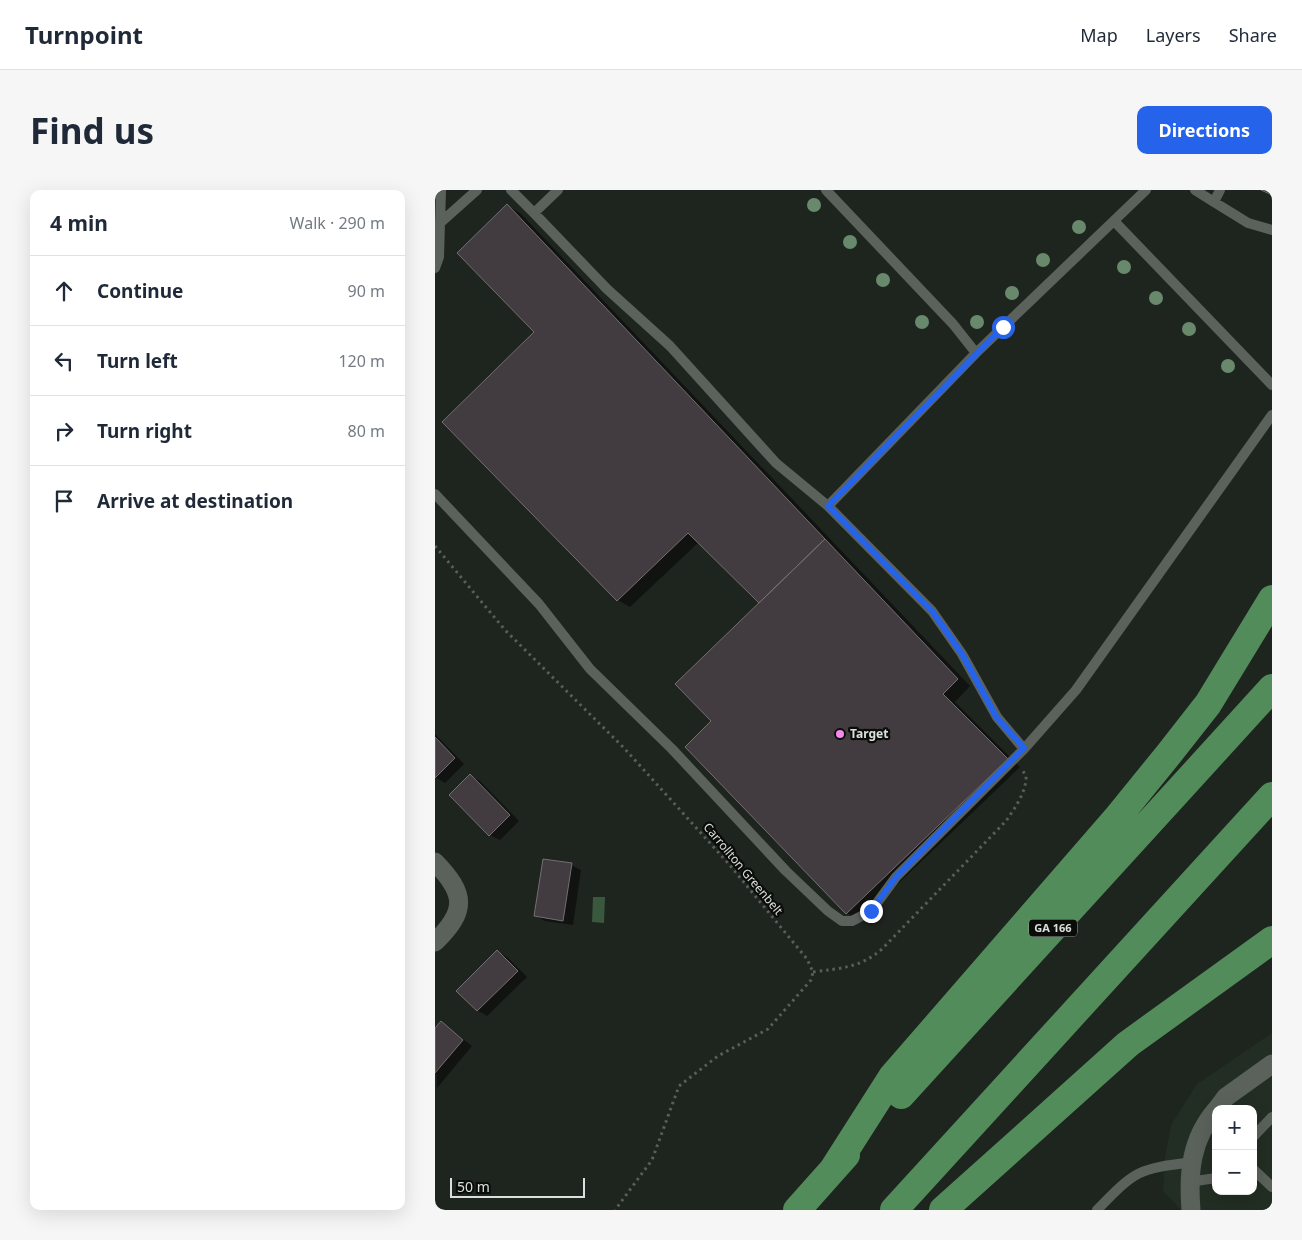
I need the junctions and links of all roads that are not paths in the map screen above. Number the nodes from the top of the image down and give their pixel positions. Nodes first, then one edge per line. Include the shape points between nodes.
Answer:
1 (441, 190) edge
2 (477, 190) edge
3 (511, 190) edge
4 (558, 190) edge
5 (826, 190) edge
6 (1147, 190) edge
7 (1195, 190) edge
8 (1220, 190) edge
9 (1215, 202) junction
10 (533, 213) junction
11 (1115, 222) junction
12 (440, 223) junction
13 (1272, 230) edge
14 (435, 268) edge
15 (976, 353) junction
16 (1272, 385) edge
17 (1272, 415) edge
18 (435, 494) edge
19 (828, 506) junction
20 (1272, 598) edge
21 (1272, 688) edge
22 (1024, 748) junction
23 (1272, 796) edge
24 (435, 862) edge
25 (1272, 940) edge
26 (435, 942) edge
27 (1272, 1064) edge
28 (1219, 1105) edge
29 (1212, 1115) edge
30 (1272, 1117) edge
31 (1257, 1133) edge
32 (1193, 1162) junction
33 (834, 1168) junction
34 (1257, 1173) edge
35 (1212, 1179) edge
36 (1189, 1182) junction
37 (1272, 1187) edge
38 (797, 1210) edge
39 (894, 1210) edge
40 (943, 1210) edge
41 (1097, 1210) edge
42 (1191, 1210) edge

1 - 12 lane
2 - 12 lane
3 - 10 lane
4 - 10 lane
5 - 15 lane via 953,324
6 - 11 lane
7 - 9 lane
8 - 9 lane
9 - 13 lane via 1248,223
10 - 19 lane via 607,289 671,346 776,463
11 - 15 lane
11 - 16 lane
12 - 14 lane via 439,257
15 - 19 lane
17 - 22 lane via 1077,690
18 - 22 lane via 539,604 590,669 672,749 786,871 842,921 852,921 871,911 896,877
19 - 22 lane via 932,611 962,654 997,718
20 - 33 highway via 1208,704 1116,819 892,1078
21 - 33 highway, GA 166
23 - 39 highway
24 - 26 street via 453,880 459,904 452,926
25 - 40 highway via 1129,1044
27 - 28 street
29 - 32 street via 1198,1135
30 - 31 lane
32 - 36 street
32 - 41 lane via 1139,1171
33 - 38 highway, GA 166
34 - 37 lane
35 - 36 lane
36 - 42 street

